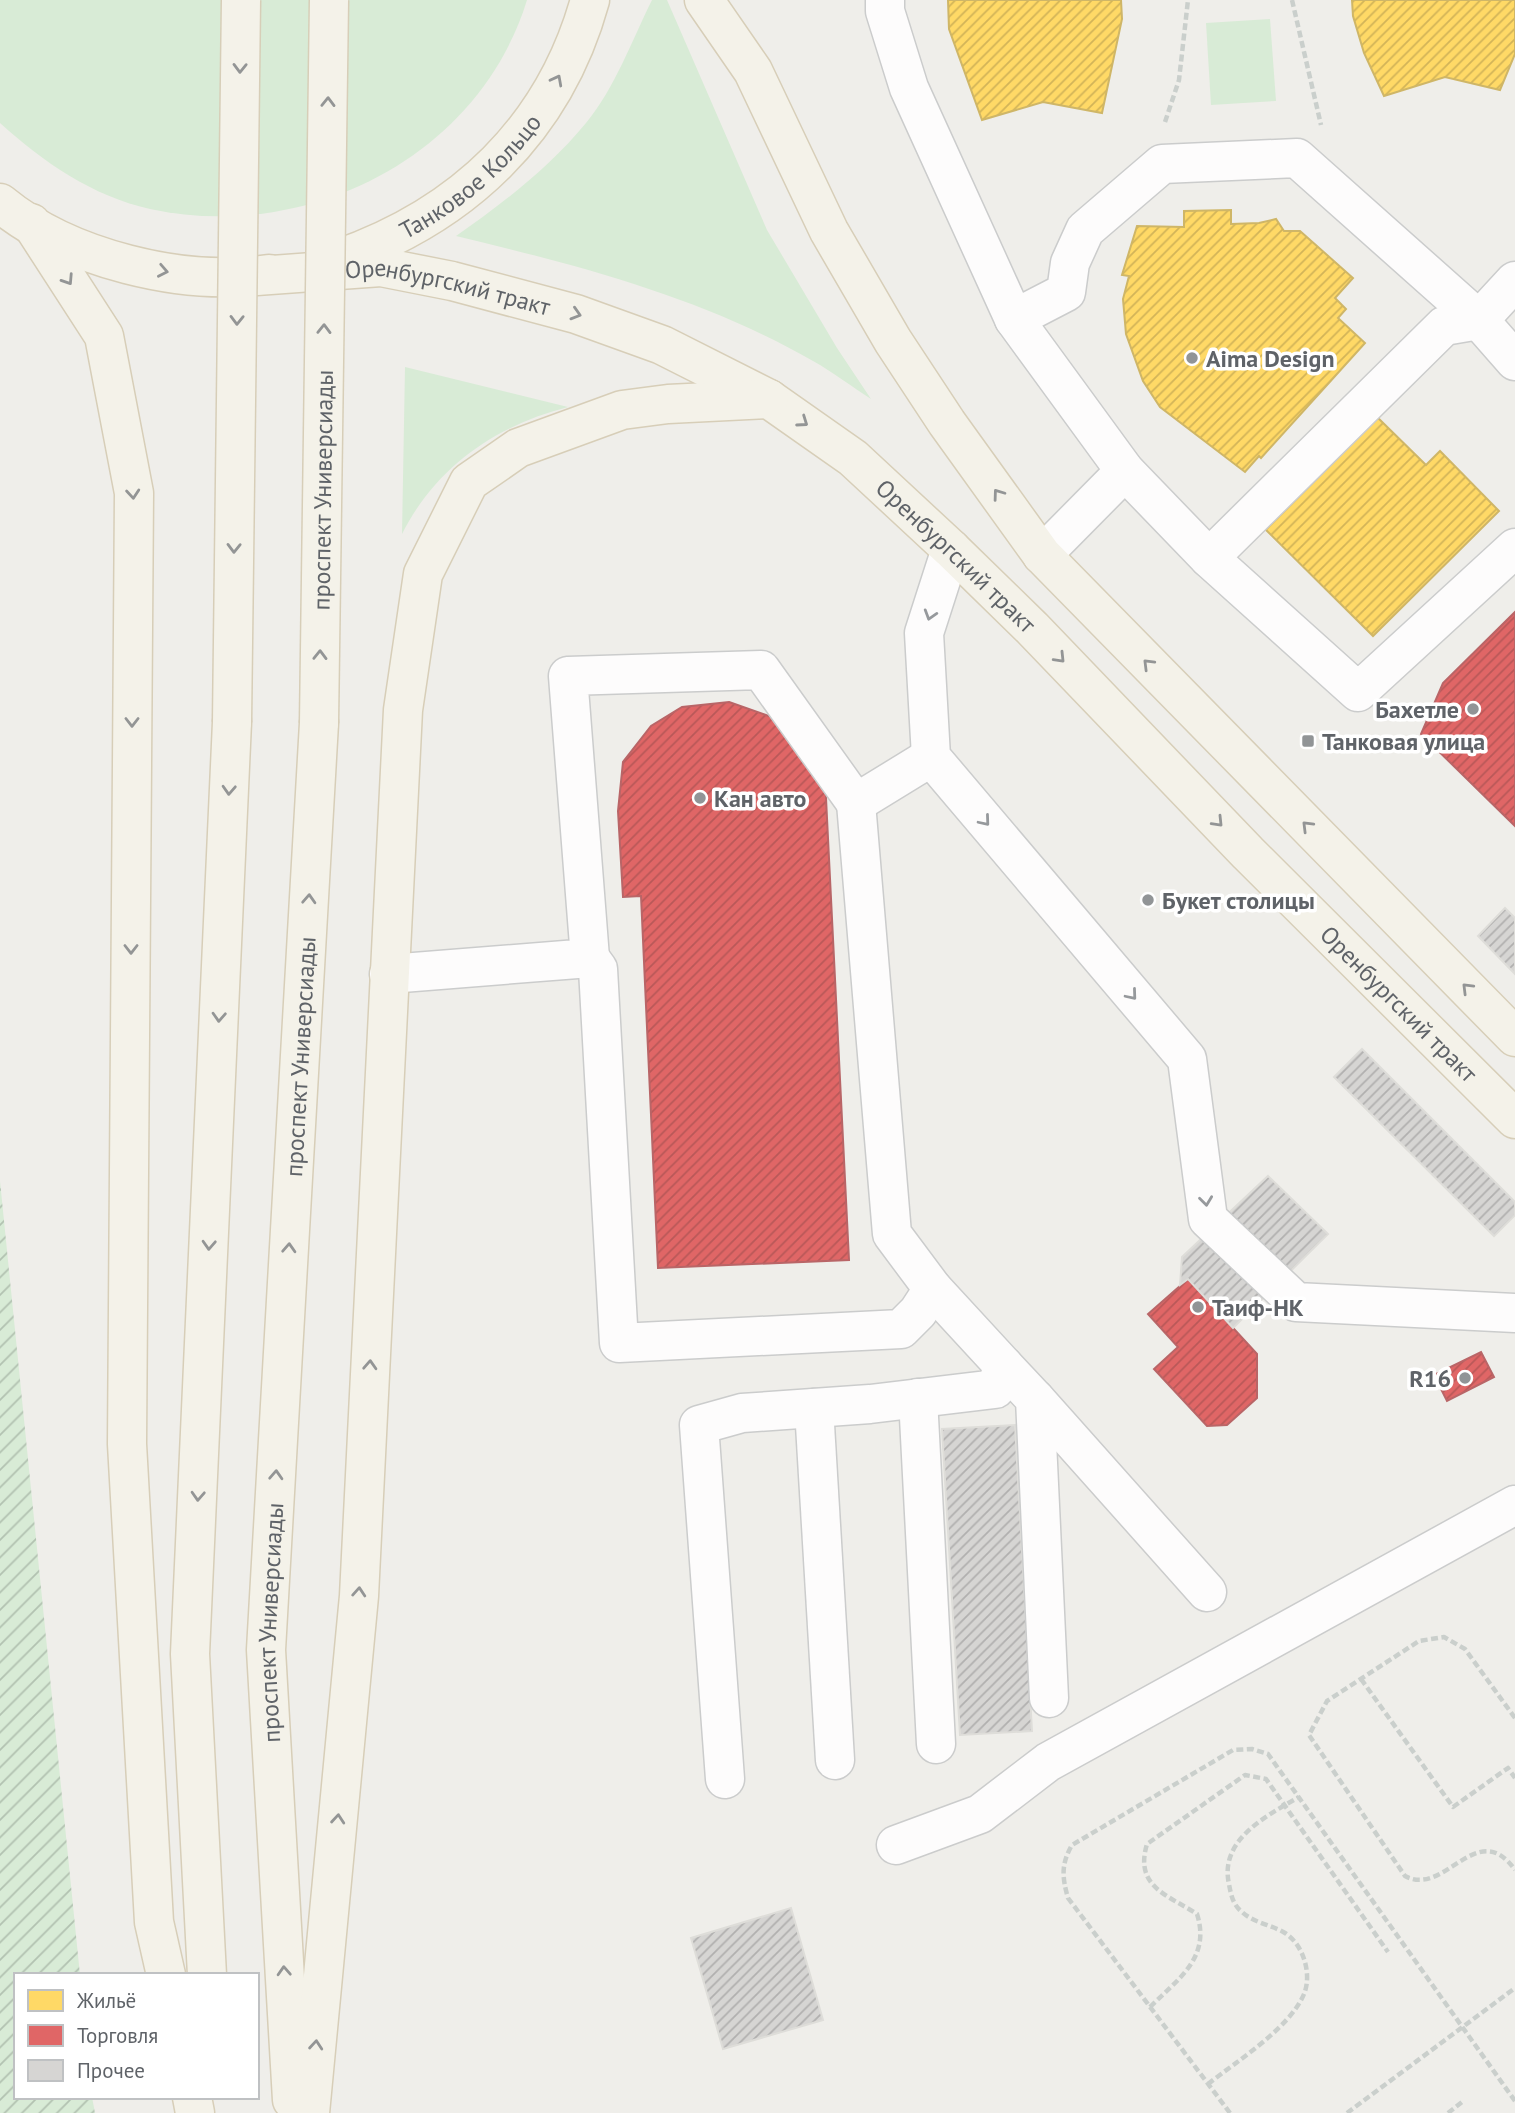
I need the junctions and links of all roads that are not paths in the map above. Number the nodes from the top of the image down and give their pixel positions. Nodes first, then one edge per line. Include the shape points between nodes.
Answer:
1 (240, 0) edge
2 (329, 0) edge
3 (590, 0) edge
4 (704, 0) edge
5 (885, 0) edge
6 (10, 213) edge
7 (244, 277) junction
8 (1515, 281) edge
9 (1014, 319) junction
10 (1479, 320) junction
11 (1515, 361) edge
12 (769, 399) junction
13 (1125, 471) junction
14 (1515, 548) edge
15 (951, 550) junction
16 (1042, 555) junction
17 (1209, 558) junction
18 (931, 757) junction
19 (856, 803) junction
20 (590, 958) junction
21 (389, 974) junction
22 (1515, 1037) edge
23 (1515, 1119) edge
24 (933, 1289) junction
25 (1515, 1313) edge
26 (1004, 1366) junction
27 (918, 1398) junction
28 (1035, 1399) junction
29 (814, 1408) junction
30 (1515, 1506) edge
31 (1207, 1592) dead end
32 (1049, 1698) dead end
33 (936, 1744) dead end
34 (835, 1760) dead end
35 (725, 1779) dead end
36 (896, 1845) dead end
37 (166, 1973) edge
38 (207, 1973) edge
39 (292, 2113) edge
40 (310, 2113) edge

1 -> 38 main road, bridge via 232,722 190,1654
39 -> 2 main road, проспект Универсиады, bridge via 266,1650 319,723
7 -> 3 main road, Танковое Кольцо via 316,266 384,243 437,214 484,176 525,131 551,91
16 -> 4 main road via 893,341 829,231 753,71
5 - 9 street via 909,88
6 -> 7 main road, Танковое Кольцо via 61,240 120,262 182,275
6 -> 37 main road via 104,336 134,493 127,1444 154,1922
7 -> 12 main road, Оренбургский тракт via 381,267 452,281 576,314 662,345
8 - 10 street
9 - 10 street via 1066,292 1070,263 1085,230 1162,164 1297,158
9 - 13 street
10 - 11 street
10 - 17 street via 1444,326
12 -> 15 main road, Оренбургский тракт via 853,458
12 - 21 main road via 622,410 518,448 469,482 423,574 403,710
13 - 16 street
13 - 17 street
14 - 17 street via 1358,692
15 -> 18 street via 925,633
15 -> 23 main road, Оренбургский тракт
22 -> 16 main road
18 - 19 street
18 -> 25 street via 1187,1059 1208,1219 1296,1302
19 - 20 street via 761,670 568,676
19 - 24 street via 892,1234
20 - 21 street
20 - 24 street via 598,969 620,1343 901,1329
40 -> 21 main road via 359,1596
24 - 26 street
26 - 27 street via 995,1389
26 - 28 street
27 - 29 street
27 - 33 street
28 - 31 street
28 - 32 street
29 - 34 street
29 - 35 street via 743,1413 699,1425
30 - 36 street via 1048,1762 980,1814

